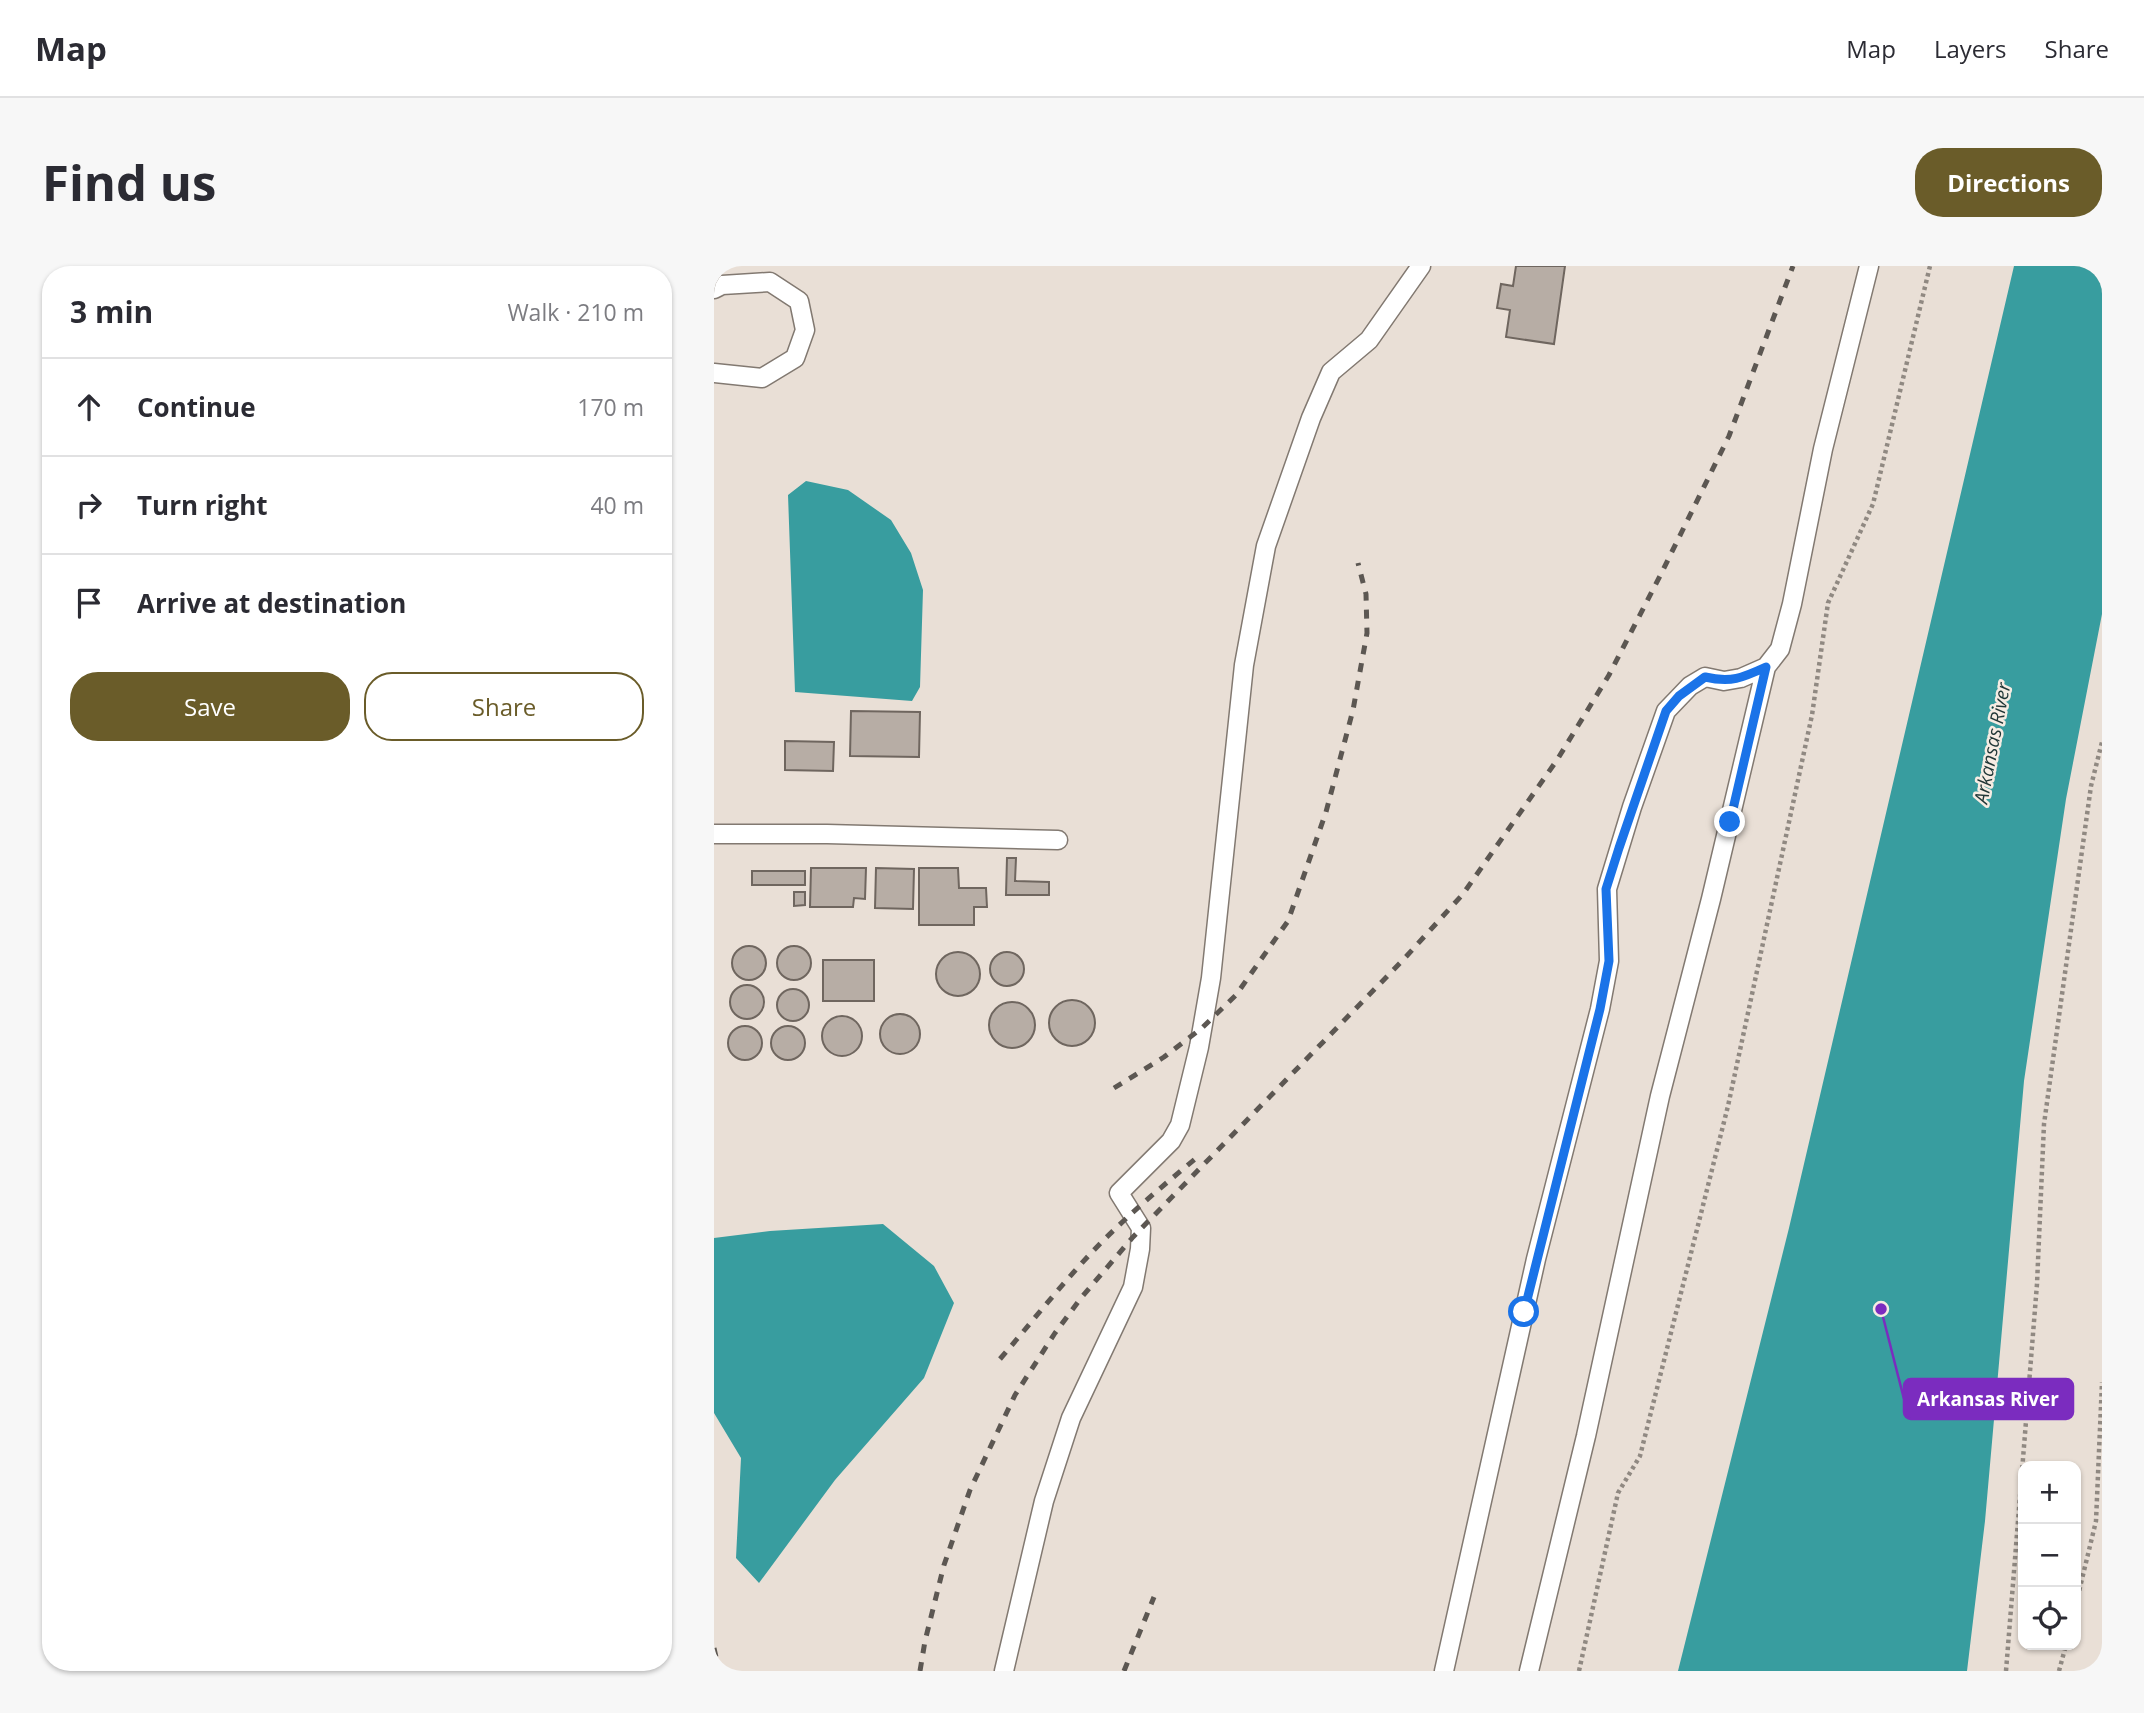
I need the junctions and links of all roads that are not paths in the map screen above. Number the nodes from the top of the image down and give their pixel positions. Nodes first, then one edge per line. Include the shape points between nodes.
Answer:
1 (1422, 266) edge
2 (1869, 266) edge
3 (714, 289) edge
4 (714, 373) edge
5 (1766, 667) junction
6 (714, 834) edge
7 (1058, 840) dead end
8 (1004, 1671) edge
9 (1444, 1671) edge
10 (1529, 1671) edge

1 - 8 lane via 1369,340 1331,372 1266,546 1244,665 1211,978 1199,1047 1180,1125 1171,1141 1119,1193 1142,1228 1133,1287 1067,1430 1044,1501
2 - 5 lane via 1823,449 1792,604 1780,649
3 - 4 lane via 770,282 799,301 805,330 795,358 762,378
5 - 9 lane via 1724,681 1705,677 1679,696 1666,711 1632,807 1606,889 1609,961 1600,1009 1536,1259
5 - 10 lane via 1660,1096
6 - 7 lane

